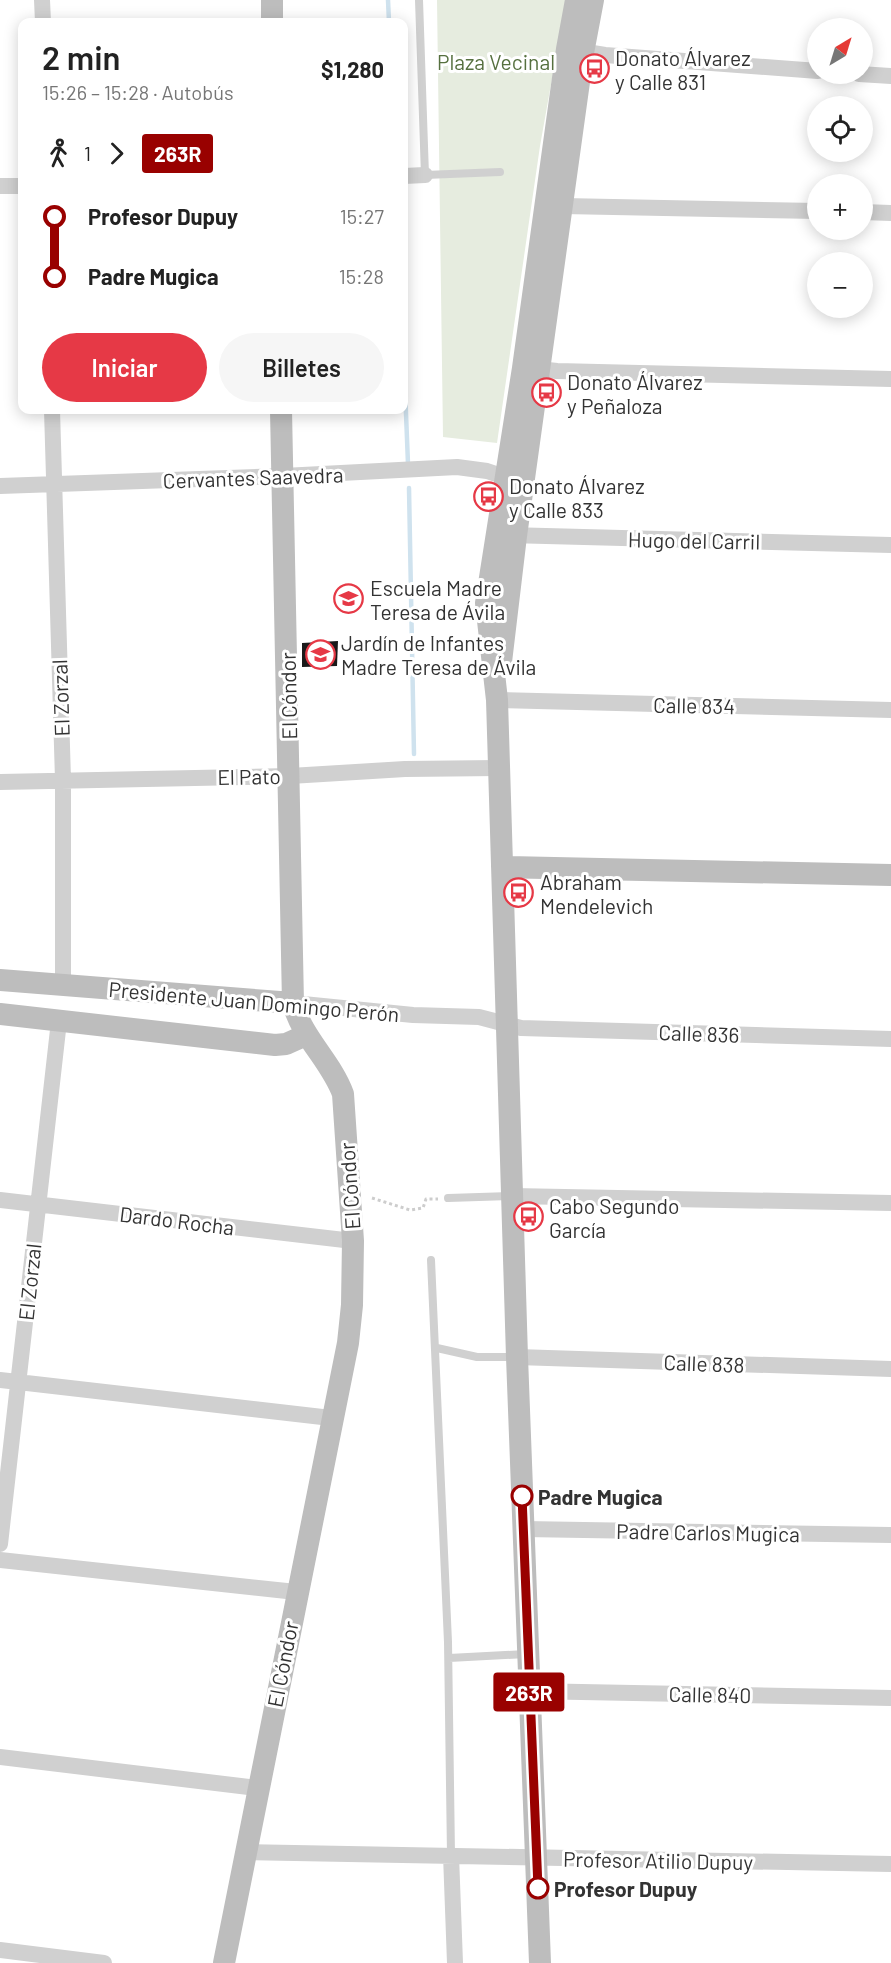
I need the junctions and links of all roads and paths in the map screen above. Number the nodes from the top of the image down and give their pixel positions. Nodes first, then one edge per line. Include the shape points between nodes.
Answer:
1 (42, 0) edge
2 (272, 0) edge
3 (419, 0) edge
4 (576, 0) edge
5 (593, 0) edge
6 (43, 18) edge
7 (272, 18) edge
8 (575, 51) junction
9 (807, 69) edge
10 (873, 75) edge
11 (891, 76) edge
12 (500, 172) dead end
13 (425, 175) junction
14 (408, 176) edge
15 (0, 186) edge
16 (18, 186) edge
17 (563, 206) junction
18 (807, 211) edge
19 (873, 212) edge
20 (891, 213) edge
21 (531, 368) junction
22 (891, 379) edge
23 (52, 414) edge
24 (281, 414) edge
25 (283, 476) junction
26 (505, 477) junction
27 (54, 485) junction
28 (0, 486) edge
29 (506, 535) junction
30 (891, 545) edge
31 (496, 700) junction
32 (891, 710) edge
33 (498, 768) junction
34 (290, 776) junction
35 (63, 780) junction
36 (0, 782) edge
37 (502, 867) junction
38 (891, 875) edge
39 (0, 980) edge
40 (63, 986) junction
41 (293, 1003) junction
42 (0, 1014) edge
43 (59, 1021) junction
44 (507, 1024) junction
45 (306, 1035) junction
46 (891, 1039) edge
47 (512, 1196) junction
48 (372, 1198) dead end
49 (448, 1198) joint
50 (0, 1200) edge
51 (37, 1203) junction
52 (891, 1203) edge
53 (353, 1241) junction
54 (431, 1260) dead end
55 (437, 1348) junction
56 (517, 1358) junction
57 (891, 1369) edge
58 (0, 1380) edge
59 (18, 1382) junction
60 (331, 1418) junction
61 (524, 1528) junction
62 (891, 1535) edge
63 (0, 1544) edge
64 (0, 1560) edge
65 (296, 1592) junction
66 (528, 1654) junction
67 (449, 1658) junction
68 (529, 1691) junction
69 (891, 1698) edge
70 (0, 1757) edge
71 (257, 1788) junction
72 (246, 1852) junction
73 (451, 1855) junction
74 (537, 1857) junction
75 (891, 1864) edge
76 (0, 1950) edge
77 (104, 1963) edge
78 (224, 1963) edge
79 (455, 1963) edge
80 (540, 1963) edge

1 - 6 street
2 - 7 main road
3 - 13 lane
4 - 8 main road
5 - 8 main road
8 - 9 street
8 - 17 main road
8 - 21 main road
10 - 11 street
12 - 13 lane
13 - 14 street
15 - 16 street
17 - 18 street
17 - 21 main road
19 - 20 street
21 - 22 street
21 - 26 main road
21 - 29 main road
23 - 27 street, El Zorzal
24 - 25 main road, El Cóndor
25 - 26 street, Cervantes Saavedra via 457,467
25 - 27 street, Cervantes Saavedra
25 - 34 main road, El Cóndor
26 - 29 main road
27 - 28 street, Cervantes Saavedra
27 - 35 street, El Zorzal
29 - 30 street, Hugo del Carril
29 - 31 main road
31 - 32 street, Calle 834
31 - 33 main road
33 - 34 street, El Pato
33 - 37 main road
34 - 35 street, El Pato
34 - 41 main road, El Cóndor
35 - 36 street, El Pato
35 - 40 street, El Zorzal
37 - 38 main road
37 - 44 main road
39 - 40 main road, Presidente Juan Domingo Perón
40 - 41 main road, Presidente Juan Domingo Perón
41 - 44 street, Presidente Juan Domingo Perón via 479,1017
41 - 45 main road, El Cóndor
42 - 43 main road, Presidente Juan Domingo Perón
43 - 45 main road, Presidente Juan Domingo Perón via 275,1045
43 - 51 street, El Zorzal
44 - 46 street, Calle 836 via 521,1028
44 - 47 main road
45 - 53 main road, El Cóndor via 343,1094
47 - 49 lane
47 - 52 street
47 - 56 main road
48 - 49 path via 410,1210 423,1208 426,1199
50 - 51 street, Dardo Rocha
51 - 53 street, Dardo Rocha
51 - 59 street, El Zorzal
53 - 60 main road, El Cóndor via 349,1333
54 - 55 lane
55 - 56 lane via 477,1357
55 - 67 lane
56 - 57 street, Calle 838
56 - 61 main road
58 - 59 street
59 - 60 street
59 - 63 street, El Zorzal
60 - 65 main road, El Cóndor
61 - 62 street, Padre Carlos Mugica
61 - 66 main road
64 - 65 street
65 - 71 main road, El Cóndor
66 - 67 lane
66 - 68 main road
67 - 73 lane
68 - 69 street, Calle 840
68 - 74 main road
70 - 71 street
71 - 72 main road, El Cóndor
72 - 73 street, Profesor Atilio Dupuy
72 - 78 main road, El Cóndor
73 - 74 street, Profesor Atilio Dupuy
73 - 79 street
74 - 75 street, Profesor Atilio Dupuy
74 - 80 main road
76 - 77 street

